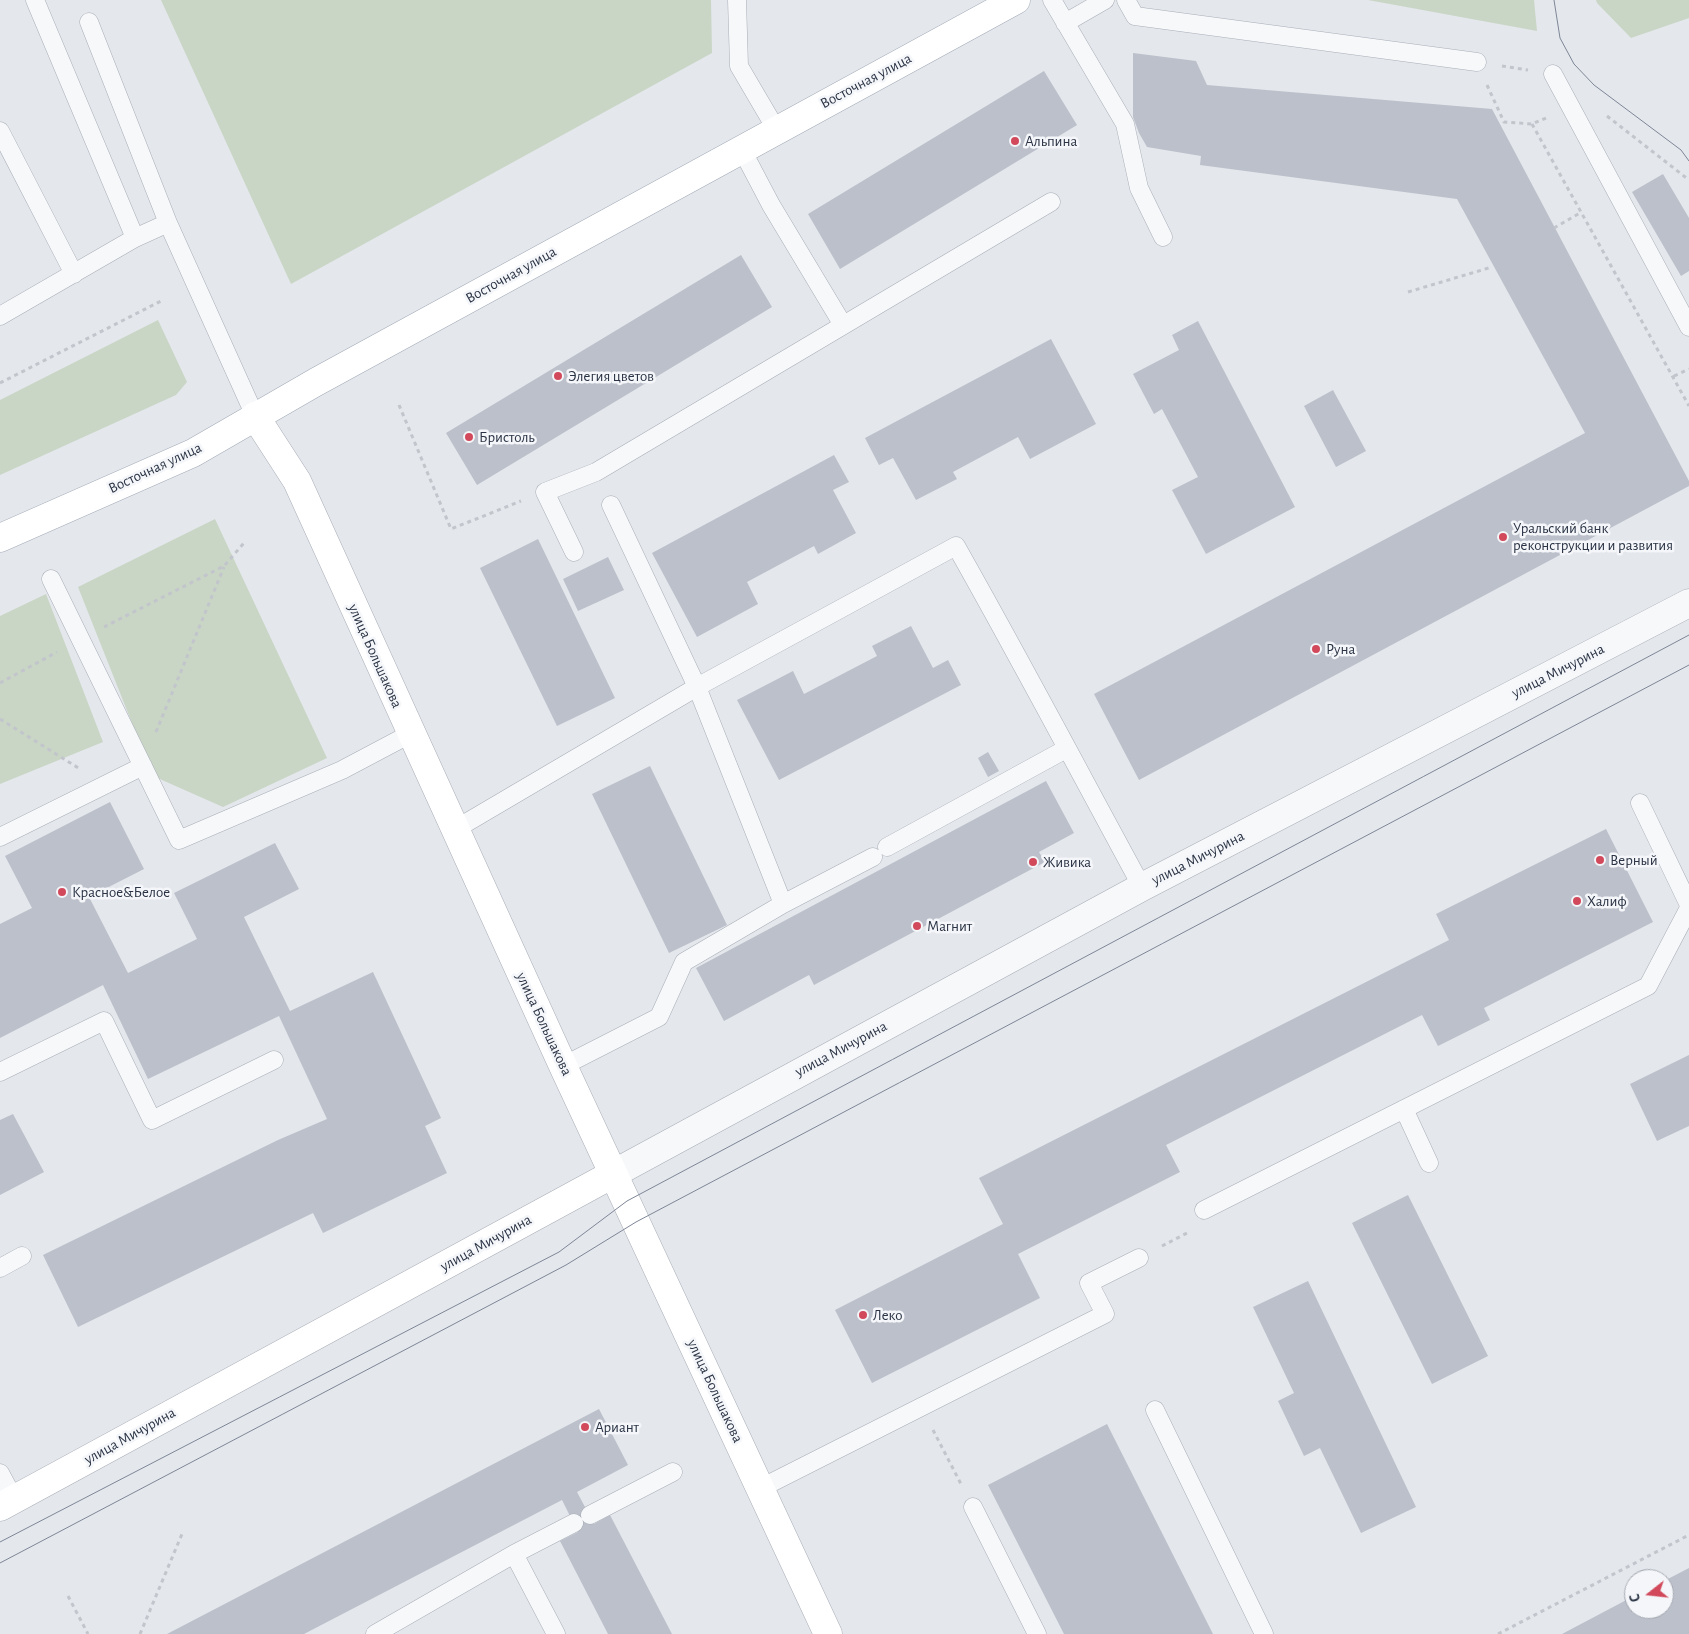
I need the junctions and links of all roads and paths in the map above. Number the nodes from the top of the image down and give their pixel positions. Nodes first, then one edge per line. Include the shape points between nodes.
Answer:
1 (35, 0) edge
2 (737, 0) edge
3 (1016, 0) edge
4 (1052, 0) edge
5 (1105, 0) edge
6 (1126, 0) edge
7 (89, 22) dead end
8 (1065, 23) junction
9 (1476, 62) dead end
10 (1553, 74) dead end
11 (1494, 102) dead end
12 (1570, 106) junction
13 (1532, 124) junction
14 (776, 129) junction
15 (0, 131) edge
16 (741, 148) junction
17 (1051, 202) dead end
18 (1580, 213) junction
19 (168, 223) junction
20 (1554, 228) dead end
21 (1163, 237) dead end
22 (135, 238) junction
23 (1492, 267) dead end
24 (74, 274) junction
25 (1408, 292) dead end
26 (160, 301) dead end
27 (0, 316) edge
28 (843, 325) junction
29 (1689, 326) edge
30 (1689, 369) edge
31 (1674, 376) junction
32 (0, 383) edge
33 (399, 405) dead end
34 (1689, 406) edge
35 (256, 416) junction
36 (545, 492) junction
37 (611, 504) dead end
38 (0, 538) edge
39 (244, 543) dead end
40 (574, 552) dead end
41 (224, 566) junction
42 (51, 579) dead end
43 (1689, 603) edge
44 (80, 639) junction
45 (0, 683) edge
46 (697, 687) junction
47 (0, 719) edge
48 (410, 734) junction
49 (1066, 749) junction
50 (143, 766) junction
51 (106, 785) junction
52 (1640, 803) dead end
53 (454, 830) junction
54 (0, 837) edge
55 (1142, 887) junction
56 (783, 904) junction
57 (1689, 906) edge
58 (274, 1060) dead end
59 (563, 1066) junction
60 (0, 1072) edge
61 (1404, 1109) junction
62 (1429, 1163) dead end
63 (613, 1174) junction
64 (1204, 1210) dead end
65 (1192, 1231) dead end
66 (22, 1256) dead end
67 (1139, 1258) joint
68 (0, 1268) edge
69 (922, 1407) junction
70 (1155, 1410) dead end
71 (950, 1461) dead end
72 (673, 1472) dead end
73 (0, 1473) edge
74 (761, 1488) junction
75 (7, 1503) edge
76 (973, 1507) dead end
77 (590, 1515) dead end
78 (574, 1523) dead end
79 (182, 1534) dead end
80 (1689, 1535) edge
81 (514, 1554) junction
82 (68, 1596) dead end
83 (88, 1634) edge
84 (140, 1634) edge
85 (375, 1634) edge
86 (556, 1634) edge
87 (828, 1634) edge
88 (1037, 1634) edge
89 (1264, 1634) edge
90 (1498, 1634) edge

1 - 22 lane
2 - 14 lane via 739,66
3 - 14 street, Восточная улица
4 - 8 lane
5 - 8 lane
6 - 9 lane via 1135,16
7 - 19 lane
8 - 21 lane via 1125,124 1138,188
10 - 12 lane
11 - 13 path via 1504,122
12 - 13 path
12 - 29 lane
13 - 18 path
14 - 16 street, Восточная улица
15 - 24 lane
16 - 28 lane
16 - 35 street, Восточная улица
17 - 28 lane
18 - 20 path
18 - 31 path
19 - 22 lane
19 - 35 lane
22 - 24 lane
23 - 25 path
24 - 27 lane
26 - 32 path
28 - 36 lane via 596,472
30 - 31 path
31 - 34 path
33 - 36 path via 451,529
35 - 38 street, Восточная улица via 193,452
35 - 48 street, улица Большакова via 296,481
36 - 40 lane
37 - 46 lane
39 - 41 path
41 - 44 path
41 - 50 path
42 - 44 lane
43 - 55 street, улица Мичурина
44 - 45 path
44 - 50 lane
46 - 49 lane via 956,546
46 - 53 lane
46 - 56 lane
47 - 51 path
48 - 50 lane via 342,770 179,840
48 - 53 street, улица Большакова
49 - 55 lane
49 - 56 lane
50 - 51 lane
51 - 54 lane
52 - 57 lane
53 - 59 street, улица Большакова
55 - 63 street, улица Мичурина
56 - 59 lane via 684,962 659,1017
57 - 61 lane via 1648,986
58 - 60 lane via 152,1120 104,1021
59 - 63 street, улица Большакова
61 - 62 lane
61 - 64 lane
63 - 74 street, улица Большакова
63 - 75 street, улица Мичурина
65 - 67 path
66 - 68 lane
67 - 69 lane via 1089,1283 1105,1314
69 - 71 path
69 - 74 lane
70 - 89 lane
72 - 77 lane
73 - 75 lane
74 - 87 street, улица Большакова
76 - 88 lane
78 - 81 lane
79 - 84 path
80 - 90 path
81 - 85 lane
81 - 86 lane
82 - 83 path

